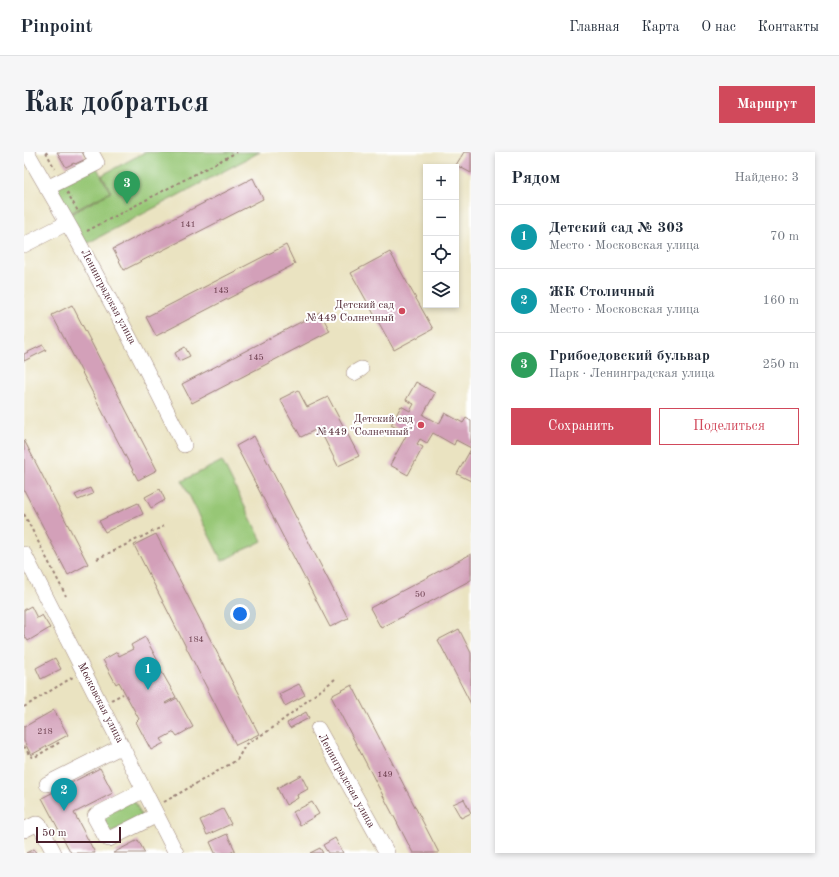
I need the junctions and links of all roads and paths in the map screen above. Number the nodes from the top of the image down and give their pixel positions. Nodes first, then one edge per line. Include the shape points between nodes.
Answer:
1 (27, 152) edge
2 (91, 152) edge
3 (237, 152) edge
4 (47, 188) junction
5 (67, 223) junction
6 (75, 237) junction
7 (24, 245) edge
8 (184, 445) dead end
9 (24, 514) edge
10 (164, 526) dead end
11 (24, 554) edge
12 (97, 559) dead end
13 (66, 596) dead end
14 (78, 674) dead end
15 (335, 679) dead end
16 (24, 707) edge
17 (318, 729) dead end
18 (60, 742) dead end
19 (122, 746) junction
20 (24, 747) edge
21 (47, 784) dead end
22 (144, 790) junction
23 (155, 811) junction
24 (24, 830) edge
25 (54, 853) edge
26 (176, 853) edge
27 (387, 853) edge

1 - 4 street, Ленинградская улица
2 - 4 street via 97,163
3 - 6 path
4 - 5 street, Ленинградская улица
5 - 6 street, Ленинградская улица
5 - 7 street
6 - 8 street, Ленинградская улица
9 - 13 path
10 - 12 path
11 - 19 street, Московская улица
14 - 16 path
15 - 23 path via 270,730 246,744 237,760
17 - 27 street, Ленинградская улица
18 - 20 path via 35,757 30,756
19 - 21 street
19 - 22 street, Московская улица
22 - 23 street, Московская улица
22 - 23 street via 96,815 95,818 109,839
23 - 26 street, Московская улица
24 - 25 street via 38,824

